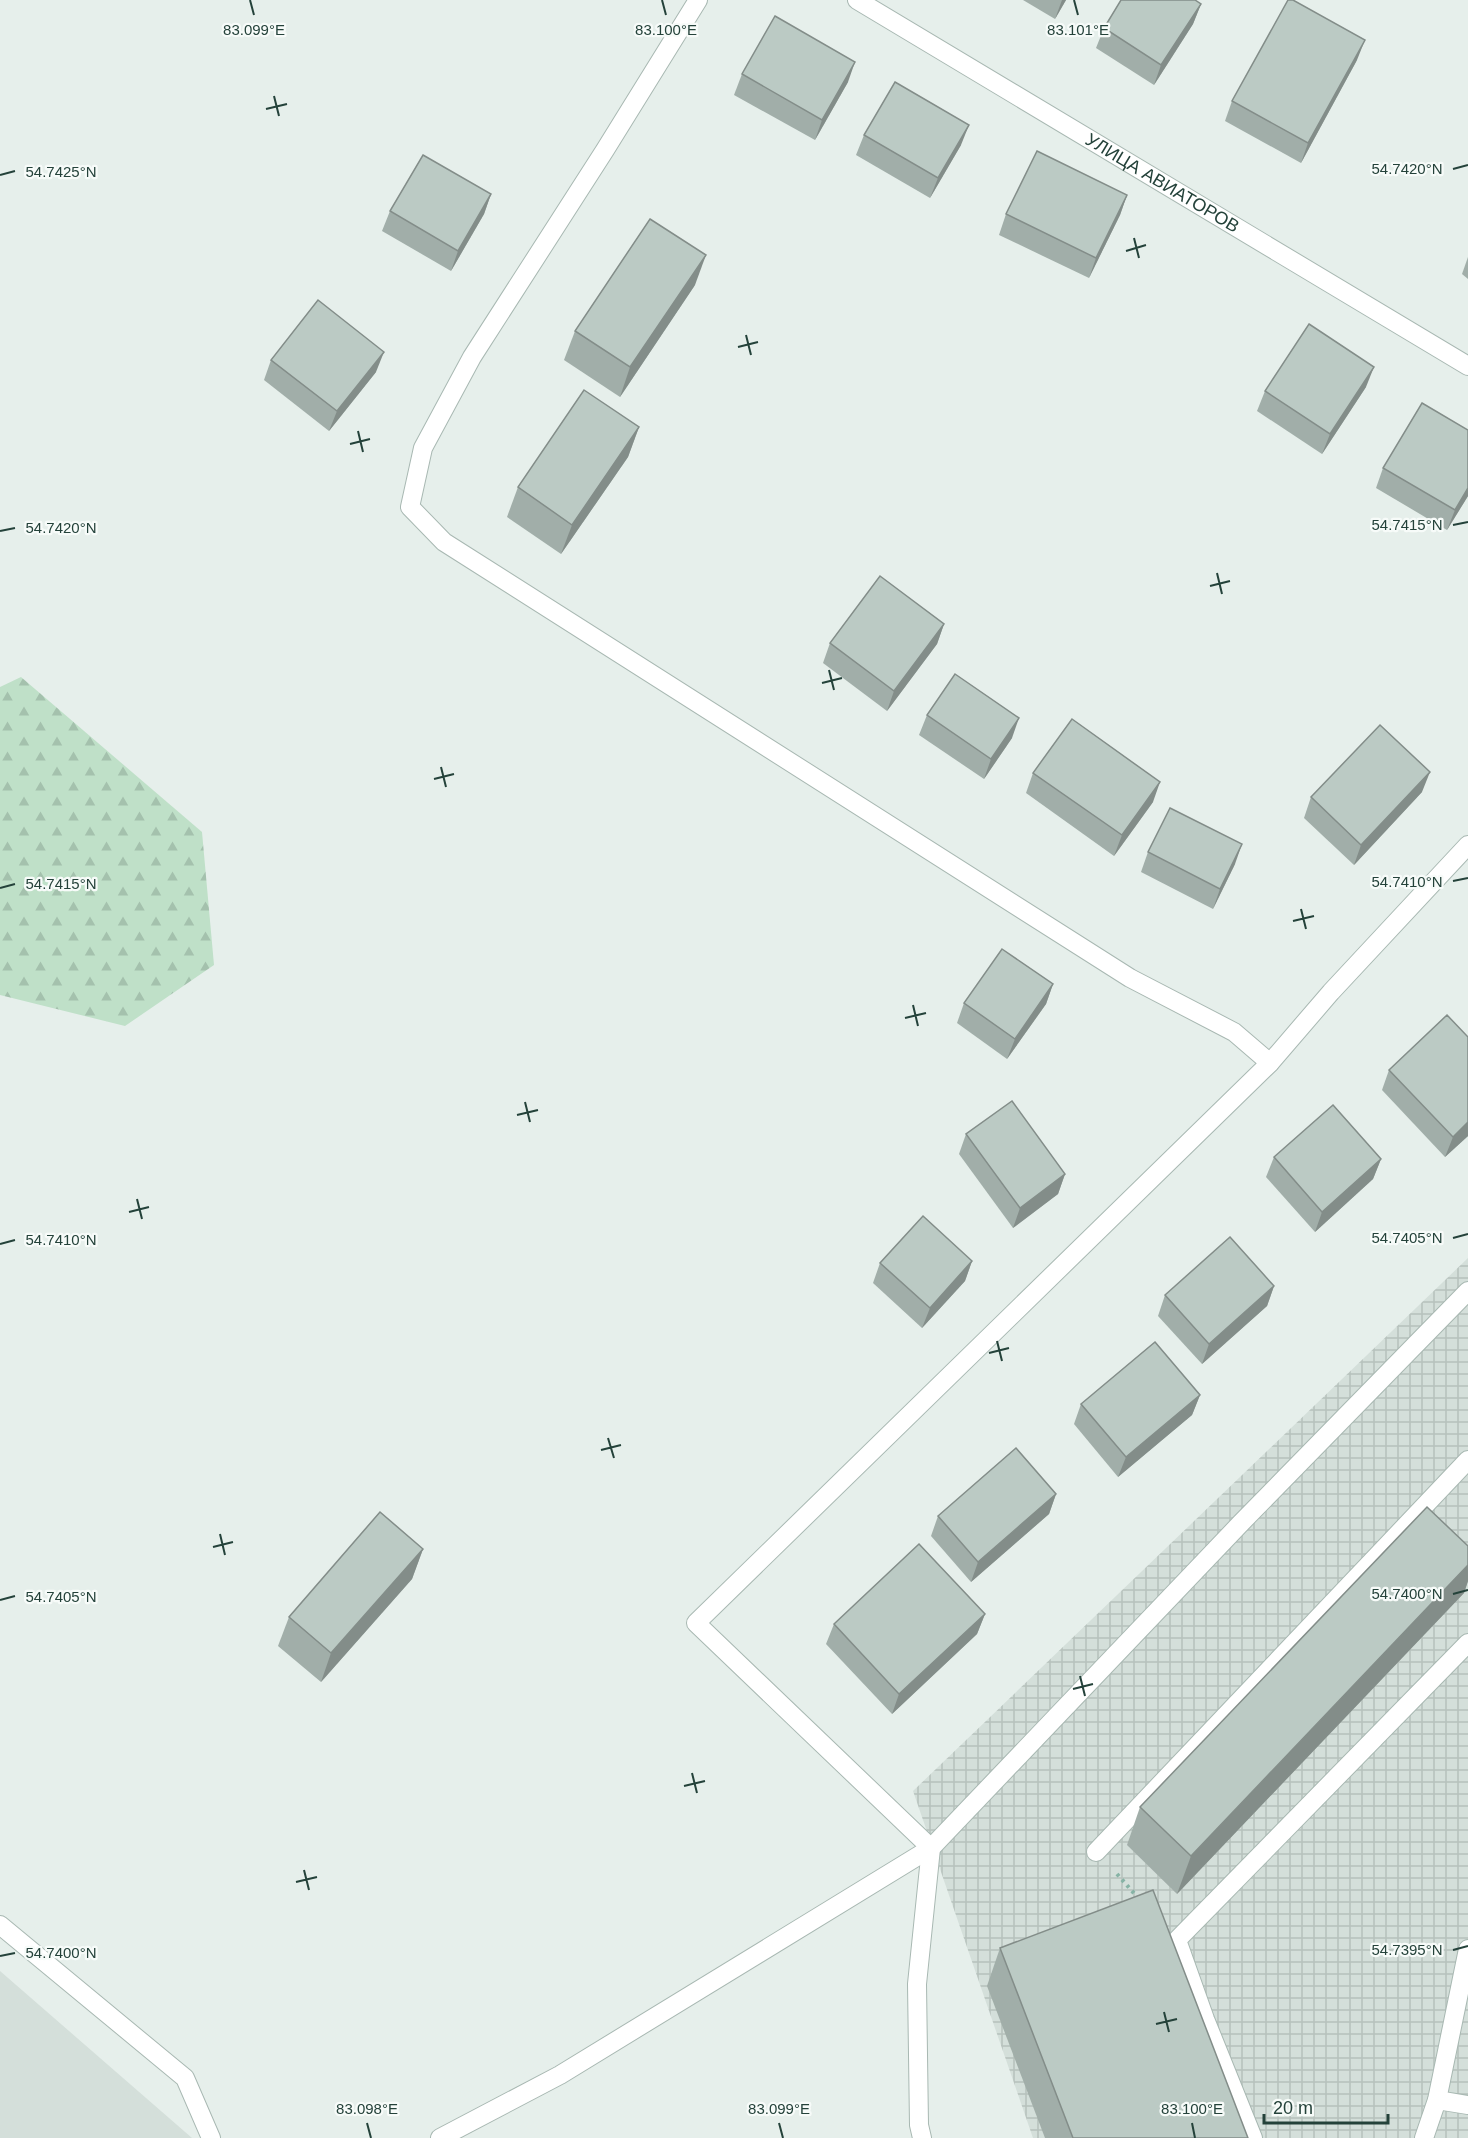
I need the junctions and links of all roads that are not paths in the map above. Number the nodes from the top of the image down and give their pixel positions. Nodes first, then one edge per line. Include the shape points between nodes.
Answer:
1 (698, 0) edge
2 (857, 0) edge
3 (1468, 366) edge
4 (1468, 845) edge
5 (1270, 1063) junction
6 (1468, 1291) edge
7 (1468, 1460) edge
8 (1468, 1643) edge
9 (931, 1848) junction
10 (1096, 1852) road end
11 (0, 1925) edge
12 (1468, 1949) edge
13 (1437, 2100) junction
14 (1468, 2105) edge
15 (211, 2138) edge
16 (440, 2138) edge
17 (922, 2138) edge
18 (1253, 2138) edge
19 (1425, 2138) edge

1 - 5 street via 472,357 423,448 410,507 444,542 1120,971 1234,1032
2 - 3 street, УЛИЦА АВИАТОРОВ
4 - 5 street
5 - 9 street via 696,1623
6 - 9 street
7 - 10 street
8 - 18 street via 1177,1940
9 - 16 street via 560,2075
9 - 17 street via 917,1984
11 - 15 street via 184,2078
12 - 13 street
13 - 14 street
13 - 19 street

